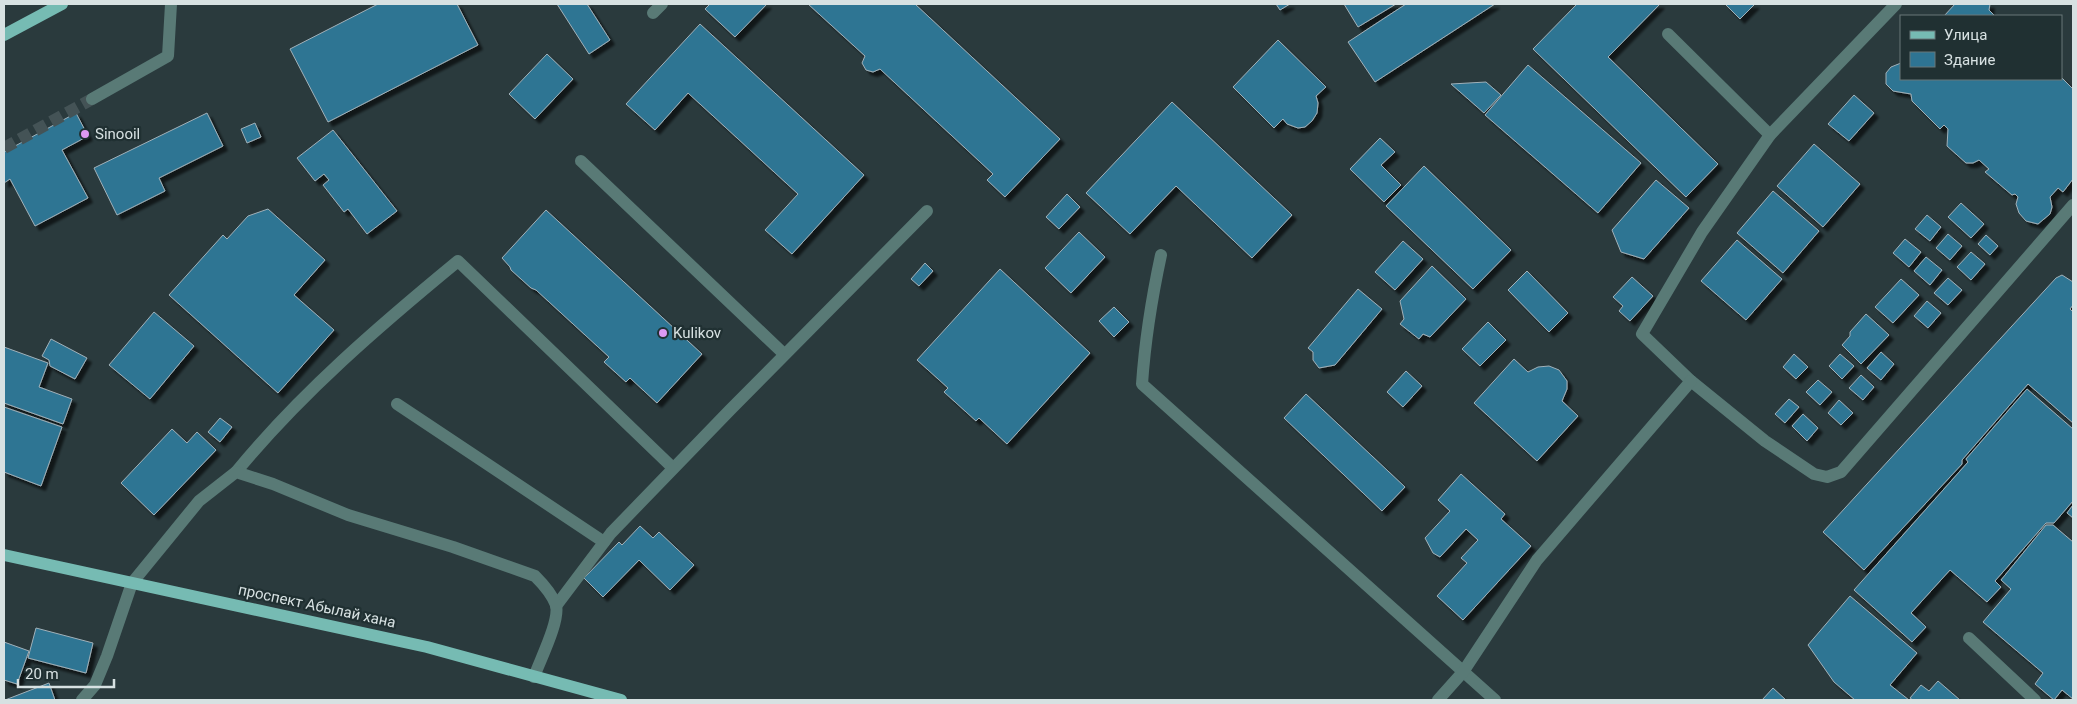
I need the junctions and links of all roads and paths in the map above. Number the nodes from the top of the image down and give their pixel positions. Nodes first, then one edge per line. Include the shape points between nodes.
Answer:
1 (62, 4) edge
2 (171, 4) edge
3 (1896, 4) edge
4 (1668, 34) dead end
5 (4, 36) edge
6 (92, 100) tunnel mouth
7 (1770, 135) junction
8 (581, 161) dead end
9 (2073, 205) edge
10 (927, 211) dead end
11 (1161, 255) dead end
12 (784, 354) junction
13 (1691, 380) junction
14 (397, 404) dead end
15 (673, 468) junction
16 (236, 472) junction
17 (604, 542) junction
18 (4, 555) edge
19 (132, 583) junction
20 (556, 606) junction
21 (1969, 638) dead end
22 (1463, 672) junction
23 (534, 676) junction
24 (82, 700) edge
25 (621, 700) edge
26 (1438, 700) edge
27 (1495, 700) edge
28 (2036, 700) edge

1 - 5 main road
2 - 6 street via 168,56
3 - 7 street
4 - 7 street
7 - 13 street via 1702,232 1642,334
8 - 12 street
9 - 13 street via 1841,472 1827,477 1814,474 1765,441
10 - 12 street
11 - 22 street via 1144,349 1142,384
12 - 15 street
13 - 22 street via 1538,560
14 - 17 street
15 - 16 street via 458,261 366,338 267,435
15 - 17 street
16 - 19 street via 200,501
16 - 20 street via 348,515 535,576
17 - 20 street
18 - 19 main road, проспект Абылай хана
19 - 23 main road, проспект Абылай хана via 427,647
19 - 24 street via 95,685
20 - 23 street via 555,620
21 - 28 street
22 - 26 street
22 - 27 street
23 - 25 main road, проспект Абылай хана

